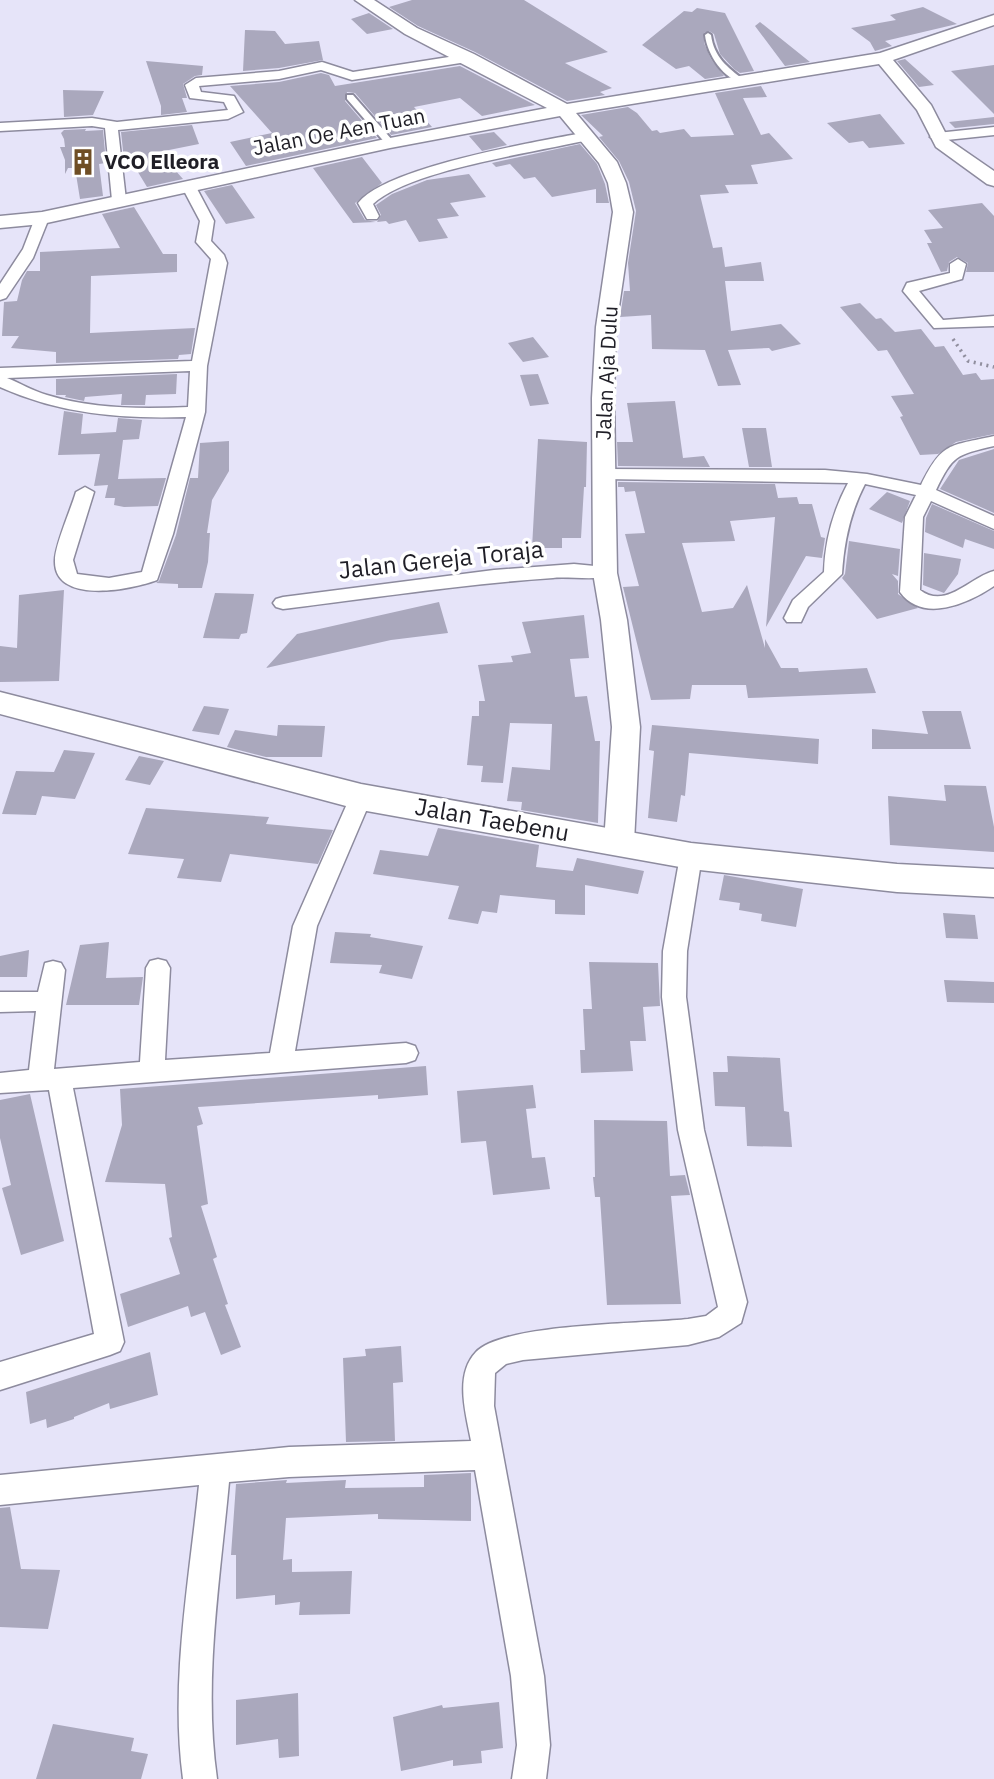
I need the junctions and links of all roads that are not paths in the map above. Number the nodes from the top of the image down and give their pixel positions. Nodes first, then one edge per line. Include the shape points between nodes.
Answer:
1 (363, 0) edge
2 (994, 20) edge
3 (708, 35) dead end
4 (468, 58) junction
5 (883, 58) junction
6 (742, 81) junction
7 (349, 97) dead end
8 (564, 110) junction
9 (0, 127) edge
10 (116, 127) junction
11 (994, 131) edge
12 (587, 136) junction
13 (937, 137) junction
14 (390, 143) junction
15 (994, 180) edge
16 (188, 187) junction
17 (120, 200) junction
18 (372, 216) dead end
19 (42, 218) junction
20 (0, 222) edge
21 (958, 264) dead end
22 (0, 295) edge
23 (994, 321) edge
24 (199, 366) junction
25 (0, 373) edge
26 (0, 381) edge
27 (196, 412) junction
28 (994, 441) edge
29 (604, 474) junction
30 (859, 478) junction
31 (85, 492) dead end
32 (926, 492) junction
33 (994, 523) edge
34 (605, 573) junction
35 (994, 577) edge
36 (283, 603) dead end
37 (794, 618) dead end
38 (0, 703) edge
39 (360, 797) junction
40 (619, 842) junction
41 (691, 856) junction
42 (994, 883) edge
43 (158, 968) dead end
44 (53, 970) dead end
45 (49, 1001) junction
46 (0, 1002) edge
47 (406, 1053) dead end
48 (281, 1063) junction
49 (152, 1072) junction
50 (49, 1080) junction
51 (0, 1083) edge
52 (0, 1376) edge
53 (488, 1455) junction
54 (215, 1469) junction
55 (0, 1490) edge
56 (200, 1779) edge
57 (529, 1779) edge

1 - 4 street, Jalan Aja Dulu via 411,31
2 - 5 street, Jalan Oe Aen Tuan
3 - 6 lane via 719,65
4 - 8 street, Jalan Aja Dulu
4 - 10 street via 352,76 322,66 279,75 203,80 192,85 195,95 229,99 234,114
5 - 6 street, Jalan Oe Aen Tuan
5 - 13 street via 925,109
6 - 8 street, Jalan Oe Aen Tuan
7 - 14 lane
8 - 12 street, Jalan Aja Dulu
8 - 14 street, Jalan Oe Aen Tuan
9 - 10 street via 92,122
10 - 17 street via 111,133
11 - 13 street
12 - 18 street via 475,161 373,191 365,202
12 - 29 street, Jalan Aja Dulu via 608,162 623,212 606,327
13 - 15 street
14 - 16 street, Jalan Oe Aen Tuan
16 - 17 street, Jalan Oe Aen Tuan
16 - 24 street via 207,220 203,242 219,258
17 - 19 street, Jalan Oe Aen Tuan
19 - 20 street, Jalan Oe Aen Tuan
19 - 22 street via 34,244
21 - 23 street via 957,276 910,287 934,321 946,326
24 - 25 street
24 - 27 street
26 - 27 street via 69,406 145,415
27 - 31 street via 150,576 119,583 79,583 68,578 64,560
28 - 32 street via 946,457
29 - 30 street
29 - 34 street, Jalan Aja Dulu
30 - 32 street
30 - 37 street via 844,507 834,574 800,604
32 - 33 street
32 - 35 street via 914,517 910,592 922,601 938,603 971,592
34 - 36 street, Jalan Gereja Toraja via 573,570 494,576
34 - 40 street, Jalan Aja Dulu via 626,727
38 - 39 main road, Jalan Taebenu
39 - 40 main road, Jalan Taebenu
39 - 48 street via 305,926
40 - 41 main road, Jalan Taebenu
41 - 42 main road, Jalan Taebenu via 897,878
41 - 53 street via 675,951 674,997 691,1130 733,1302 731,1314 709,1328 516,1346 494,1352 479,1374 478,1388
43 - 49 street
44 - 45 street
45 - 46 street
45 - 50 street
47 - 48 street
48 - 49 street
49 - 50 street
50 - 51 street
50 - 52 street via 110,1342
53 - 54 street
53 - 57 street via 528,1668 535,1755
54 - 55 street
54 - 56 street via 195,1689

